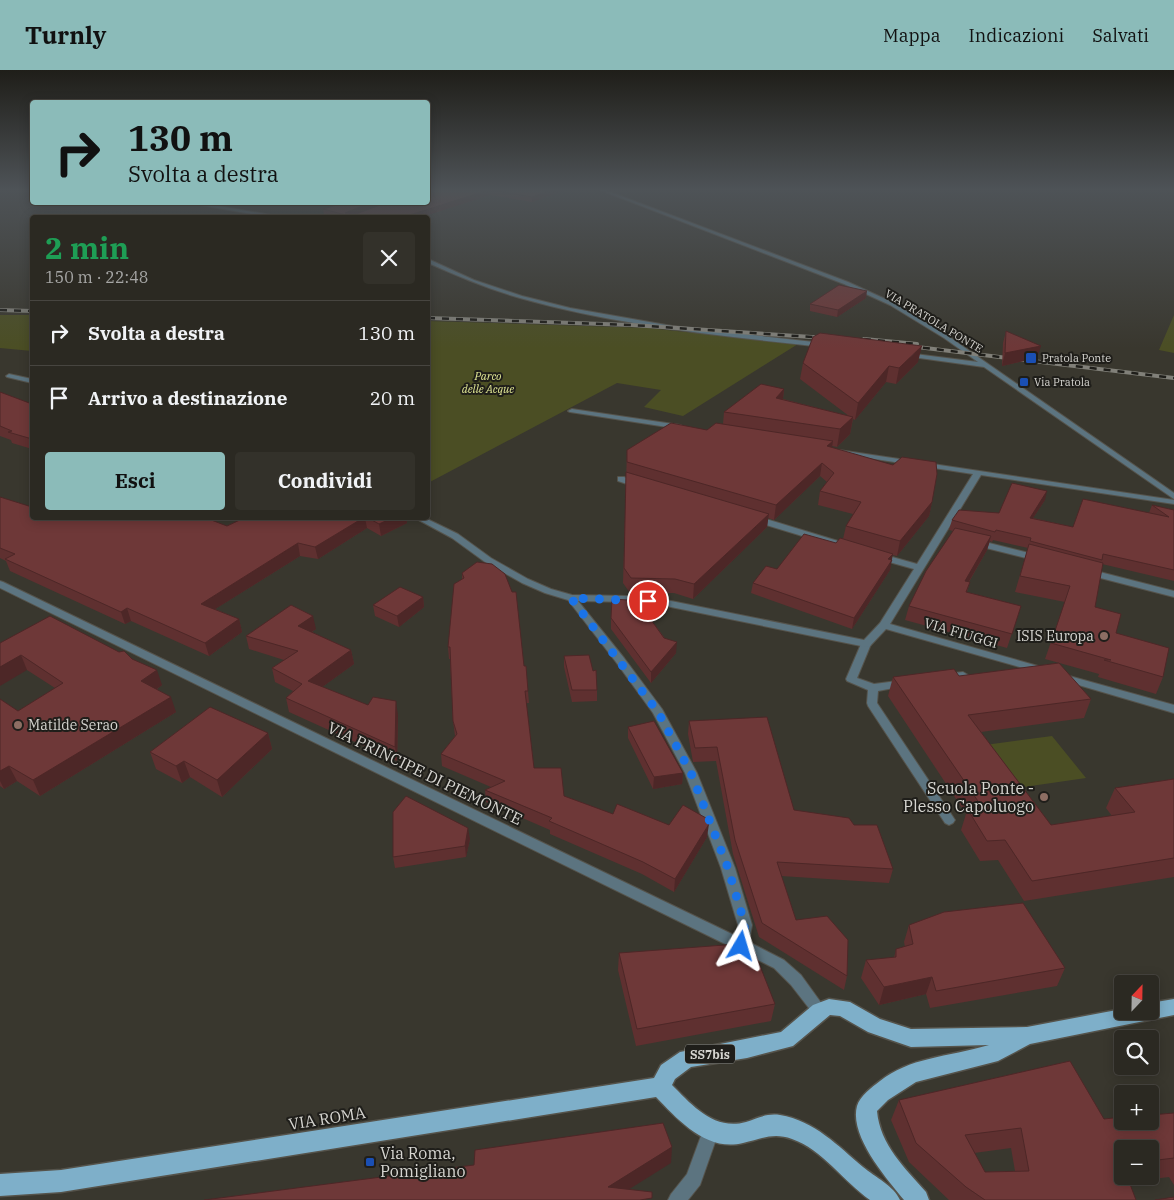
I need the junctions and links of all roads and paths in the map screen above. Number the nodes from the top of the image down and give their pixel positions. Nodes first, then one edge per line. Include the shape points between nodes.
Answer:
1 (740, 243) edge
2 (430, 262) edge
3 (831, 346) edge
4 (902, 354) edge
5 (988, 365) junction
6 (9, 376) dead end
7 (30, 381) edge
8 (572, 411) dead end
9 (688, 429) edge
10 (833, 451) edge
11 (978, 473) junction
12 (621, 479) dead end
13 (649, 488) edge
14 (1174, 497) edge
15 (1174, 502) edge
16 (742, 515) edge
17 (423, 520) edge
18 (969, 541) edge
19 (854, 548) edge
20 (873, 554) edge
21 (1044, 560) edge
22 (920, 568) junction
23 (1081, 570) edge
24 (0, 584) edge
25 (1174, 594) edge
26 (571, 598) junction
27 (884, 625) junction
28 (866, 644) junction
29 (963, 675) edge
30 (936, 679) edge
31 (918, 681) edge
32 (873, 688) junction
33 (1174, 709) edge
34 (949, 820) dead end
35 (741, 946) junction
36 (1174, 1007) edge
37 (820, 1011) junction
38 (1027, 1036) junction
39 (660, 1087) junction
40 (711, 1131) junction
41 (0, 1185) edge
42 (678, 1200) edge
43 (889, 1200) edge
44 (918, 1200) edge

1 - 5 street, VIA PRATOLA PONTE via 892,304
2 - 3 street via 454,274 533,299 620,319
4 - 5 street
5 - 14 street, VIA PRATOLA PONTE
6 - 7 street
8 - 9 street
10 - 11 street
11 - 15 street
11 - 22 street via 946,534
12 - 13 street
16 - 19 street
17 - 26 street via 455,536 524,581
18 - 21 street
20 - 22 street
22 - 27 street
23 - 25 street
24 - 35 street, VIA PRINCIPE DI PIEMONTE
26 - 28 street via 666,603
26 - 35 street via 658,712 691,773 728,868 745,925
27 - 28 street
27 - 33 street, VIA FIUGGI
28 - 32 street via 851,678
29 - 30 street
31 - 32 street
32 - 34 street via 872,704
35 - 37 street, VIA PRINCIPE DI PIEMONTE via 779,964
36 - 38 main road
37 - 38 main road via 829,1007 843,1008 876,1026 911,1038
37 - 39 main road, SS7bis via 786,1040 687,1058 668,1072
38 - 44 main road via 999,1052 921,1068 887,1087 867,1108 870,1136 888,1165
39 - 40 main road
39 - 41 main road, VIA ROMA via 61,1181
40 - 42 street via 694,1179
40 - 43 main road via 727,1135 763,1126 791,1128 817,1141

